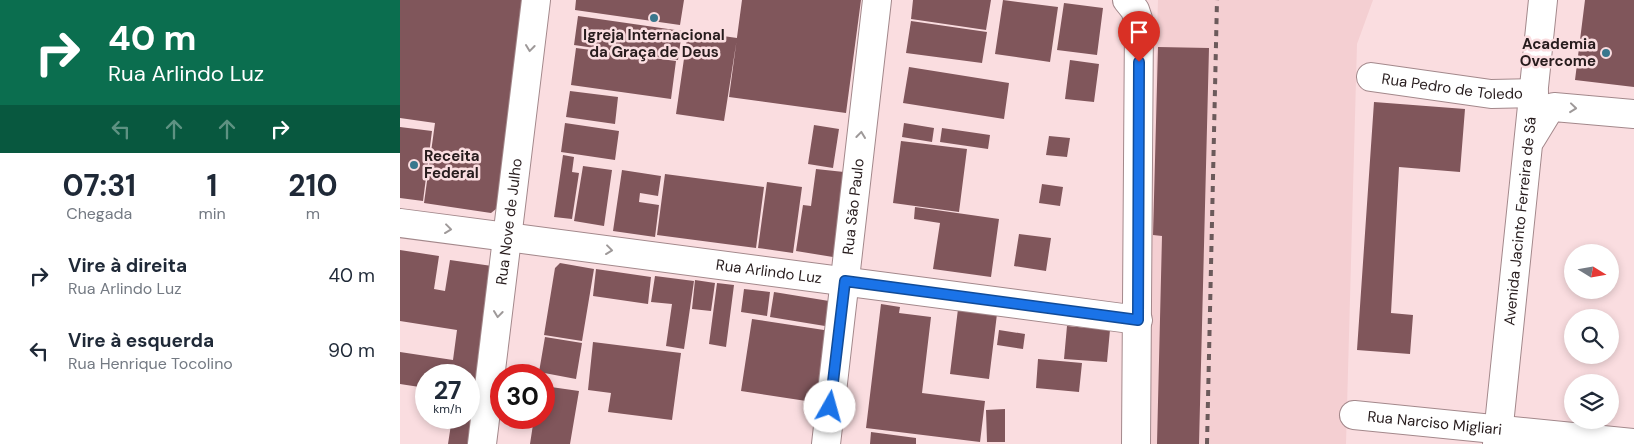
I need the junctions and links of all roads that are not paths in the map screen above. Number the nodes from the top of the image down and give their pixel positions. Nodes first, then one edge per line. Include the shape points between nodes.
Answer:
1 (536, 0) edge
2 (877, 0) edge
3 (1127, 0) edge
4 (1543, 0) edge
5 (1371, 77) dead end
6 (1534, 93) junction
7 (1634, 114) edge
8 (1528, 145) junction
9 (400, 223) edge
10 (507, 237) junction
11 (845, 281) junction
12 (1138, 320) junction
13 (1354, 415) dead end
14 (1497, 437) edge
15 (1634, 443) edge
16 (482, 444) edge
17 (826, 444) edge
18 (1136, 444) edge

1 -> 10 street, Rua Nove de Julho
11 -> 2 street, Rua São Paulo
3 - 12 street via 1139,22
4 - 6 street, Avenida Jacinto Ferreira de Sá
5 - 6 street, Rua Pedro de Toledo via 1491,94
6 - 8 street, Avenida Jacinto Ferreira de Sá
8 -> 7 street via 1550,108
8 - 14 street, Avenida Jacinto Ferreira de Sá
9 -> 10 street, Rua Arlindo Luz
10 -> 11 street, Rua Arlindo Luz
10 -> 16 street, Rua Nove de Julho
11 - 12 street, Rua Arlindo Luz
11 - 17 street, Rua São Paulo
12 - 18 street
13 - 14 street, Rua Narciso Migliari
14 - 15 street, Rua Narciso Migliari

